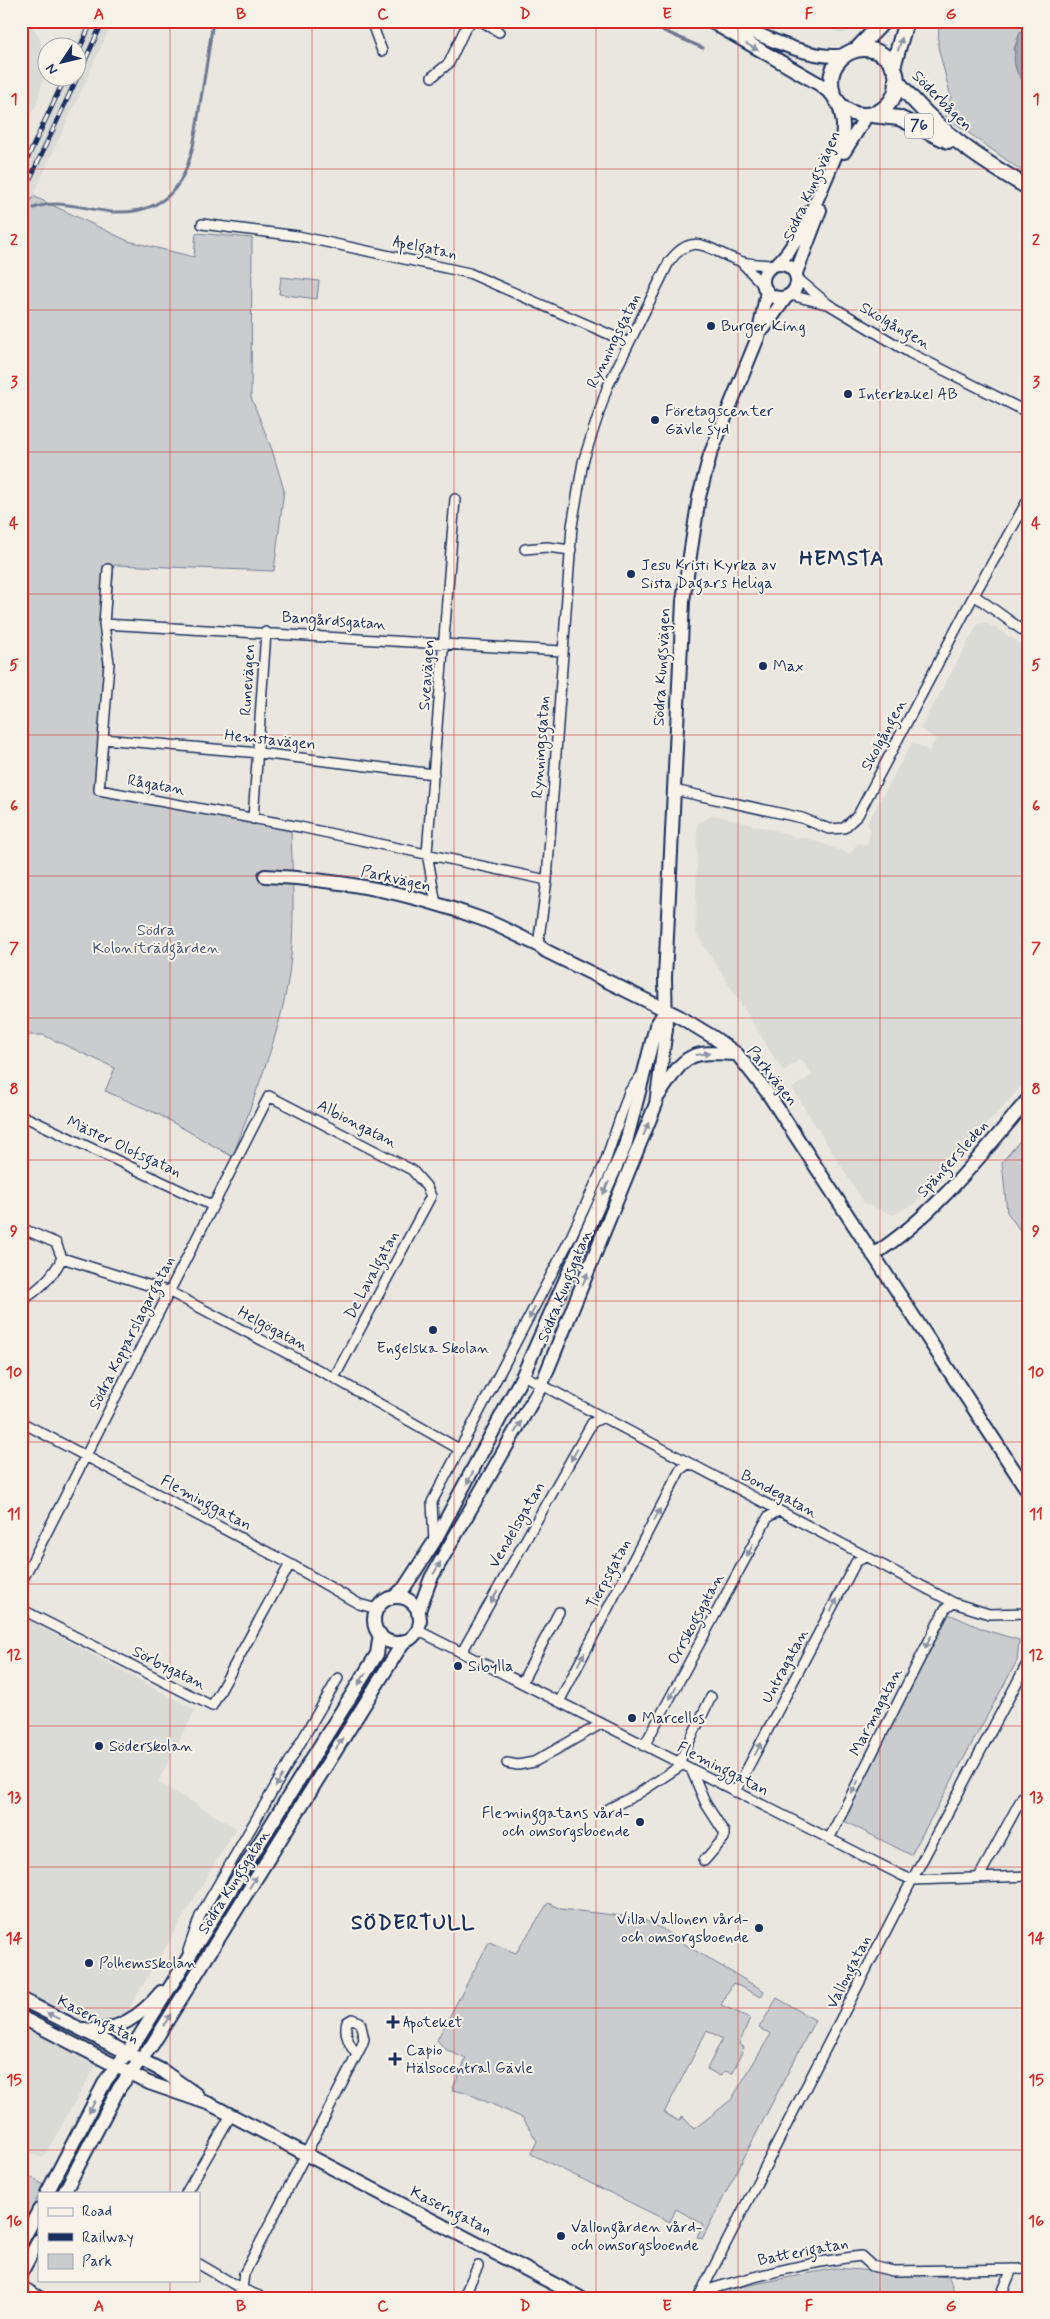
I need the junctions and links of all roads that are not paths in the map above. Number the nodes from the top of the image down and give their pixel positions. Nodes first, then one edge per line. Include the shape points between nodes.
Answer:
1 (371, 21) edge
2 (472, 21) edge
3 (481, 21) edge
4 (710, 21) edge
5 (728, 21) edge
6 (884, 21) edge
7 (906, 21) edge
8 (499, 32) dead end
9 (382, 50) dead end
10 (851, 52) junction
11 (895, 73) junction
12 (432, 77) dead end
13 (836, 100) junction
14 (869, 115) junction
15 (963, 147) junction
16 (1029, 188) edge
17 (202, 224) dead end
18 (741, 262) junction
19 (776, 265) junction
20 (796, 275) junction
21 (766, 288) junction
22 (788, 296) junction
23 (828, 304) junction
24 (758, 336) junction
25 (629, 343) junction
26 (1029, 413) edge
27 (1029, 498) edge
28 (455, 500) dead end
29 (525, 549) dead end
30 (571, 550) junction
31 (108, 569) dead end
32 (974, 595) junction
33 (104, 624) junction
34 (266, 632) junction
35 (1029, 635) edge
36 (444, 643) junction
37 (562, 651) junction
38 (103, 739) junction
39 (259, 753) junction
40 (434, 774) junction
41 (674, 790) junction
42 (253, 819) junction
43 (427, 853) junction
44 (265, 876) dead end
45 (547, 880) junction
46 (436, 904) junction
47 (538, 945) junction
48 (666, 1010) junction
49 (737, 1054) junction
50 (646, 1069) junction
51 (269, 1096) joint
52 (658, 1097) junction
53 (1029, 1098) edge
54 (22, 1117) edge
55 (426, 1186) joint
56 (213, 1206) junction
57 (21, 1228) edge
58 (872, 1255) junction
59 (62, 1258) junction
60 (170, 1292) junction
61 (21, 1301) edge
62 (523, 1375) junction
63 (334, 1378) junction
64 (541, 1386) junction
65 (602, 1417) junction
66 (21, 1422) edge
67 (459, 1448) junction
68 (86, 1457) junction
69 (689, 1463) junction
70 (1029, 1493) edge
71 (778, 1512) junction
72 (434, 1542) junction
73 (865, 1556) junction
74 (290, 1564) junction
75 (21, 1583) edge
76 (394, 1597) junction
77 (954, 1603) junction
78 (377, 1609) junction
79 (21, 1610) edge
80 (559, 1612) dead end
81 (418, 1613) junction
82 (1028, 1616) edge
83 (417, 1630) junction
84 (380, 1634) junction
85 (404, 1641) junction
86 (462, 1652) junction
87 (1029, 1660) edge
88 (338, 1678) dead end
89 (522, 1682) junction
90 (712, 1697) dead end
91 (558, 1702) junction
92 (601, 1724) junction
93 (644, 1746) junction
94 (507, 1763) dead end
95 (684, 1766) junction
96 (735, 1792) junction
97 (1023, 1796) dead end
98 (606, 1810) dead end
99 (829, 1839) junction
100 (704, 1861) dead end
101 (1029, 1876) edge
102 (979, 1878) junction
103 (912, 1880) junction
104 (182, 1968) junction
105 (21, 1999) edge
106 (21, 2016) edge
107 (71, 2025) junction
108 (127, 2054) junction
109 (357, 2056) dead end
110 (139, 2060) junction
111 (117, 2066) junction
112 (130, 2073) junction
113 (210, 2104) junction
114 (231, 2115) junction
115 (305, 2154) junction
116 (48, 2192) edge
117 (65, 2192) edge
118 (187, 2192) edge
119 (38, 2212) edge
120 (38, 2242) edge
121 (21, 2243) edge
122 (200, 2265) edge
123 (478, 2266) dead end
124 (1012, 2269) junction
125 (1029, 2269) edge
126 (21, 2273) edge
127 (21, 2286) edge
128 (242, 2289) junction
129 (567, 2295) edge
130 (699, 2295) edge
131 (43, 2298) edge
132 (237, 2298) edge
133 (264, 2298) edge
134 (463, 2298) edge
135 (581, 2298) edge
136 (1000, 2298) edge

1 - 9 street
2 - 12 street via 449,63
3 - 8 street
4 -> 13 main road via 819,84
5 - 10 main road via 804,51 836,57
6 - 10 main road
11 -> 7 main road
10 - 11 main road via 874,50 883,54
10 - 13 main road via 835,66 832,74 831,90
11 - 14 main road via 894,95 890,103
11 - 15 main road, Söderbågen / 76 via 926,114
13 - 14 main road via 851,113
13 - 19 main road, Södra Kungsvägen via 844,120 839,147 800,232
14 - 15 main road, Söderbågen / 76 via 899,118
14 - 20 main road, Södra Kungsvägen via 844,150 800,256
15 - 16 main road, Söderbågen / 76
17 - 25 street, Apelgatan via 298,236 469,273
18 - 19 street
18 - 21 street
18 - 25 street, Rynningsgatan via 699,244 688,244 677,251
19 - 20 main road via 789,266
19 - 21 main road via 765,274
20 - 22 main road via 797,286
20 - 23 street, Skolgången
21 - 22 main road via 775,297
21 - 24 main road, Södra Kungsvägen
22 - 23 street, Skolgången
22 - 24 main road, Södra Kungsvägen
23 - 26 street, Skolgången via 910,353
24 - 41 main road, Södra Kungsvägen via 710,455 694,524 682,601
25 - 30 street, Rynningsgatan via 604,395 587,447 572,526
27 - 32 street, Skolgången
28 - 36 street, Sveavägen
29 - 30 street
30 - 37 street, Rynningsgatan
31 - 33 street, Rågatan
32 - 35 street
32 - 41 street, Skolgången via 858,815 844,828 829,829 802,818
33 - 34 street, Bangårdsgatan
33 - 38 street, Rågatan via 108,663
34 - 36 street, Bangårdsgatan
34 - 39 street, Runevägen
36 - 37 street, Bangårdsgatan
36 - 40 street, Sveavägen
37 - 45 street, Rynningsgatan
38 - 39 street, Hemstavägen
38 - 42 street, Rågatan via 99,790
39 - 40 street, Hemstavägen
39 - 42 street, Runevägen
40 - 43 street, Sveavägen
41 - 48 main road, Södra Kungsvägen
42 - 43 street, Rågatan
43 - 45 street, Rågatan
43 - 46 street
44 - 46 main road, Parkvägen via 346,884
45 - 47 street, Rynningsgatan
46 - 47 main road, Parkvägen via 479,918
47 - 48 main road, Parkvägen
48 - 49 main road, Parkvägen
48 - 50 main road, Södra Kungsgatan via 656,1026
48 - 52 main road, Södra Kungsgatan
52 -> 49 main road via 675,1071 690,1056 710,1052
49 - 58 main road, Parkvägen via 767,1092
50 -> 62 main road, Södra Kungsgatan via 624,1146
50 -> 67 street, Södra Kungsgatan via 629,1092 604,1165 570,1239
51 - 55 street, Albiongatan via 412,1170
51 - 56 street, Södra Kopparslagargatan
64 -> 52 main road, Södra Kungsgatan
53 - 58 main road, Spängersleden via 950,1191 891,1244
54 - 56 street, Mäster Olofsgatan
55 - 63 street, De Lavalgatan via 431,1196
56 - 60 street, Södra Kopparslagargatan
57 - 59 street via 56,1243
58 - 70 main road, Parkvägen
59 - 60 street, Helgögatan
59 - 61 street via 55,1272 36,1292
60 - 63 street, Helgögatan
60 - 68 street, Södra Kopparslagargatan
62 - 64 street, Bondegatan
62 -> 72 main road, Södra Kungsgatan
63 - 67 street, Helgögatan
64 - 65 street, Bondegatan
81 -> 64 main road, Södra Kungsgatan via 431,1578
65 - 69 street, Bondegatan
65 -> 86 street, Vendelsgatan via 592,1423
66 - 68 street, Fleminggatan
67 - 72 street, Södra Kungsgatan via 432,1502
68 - 74 street, Fleminggatan
68 - 75 street, Södra Kopparslagargatan
69 - 71 street, Bondegatan
91 -> 69 street, Tierpsgatan via 680,1470
71 - 73 street, Bondegatan
71 -> 93 street, Orrskogsgatan via 768,1517
72 - 76 main road, Södra Kungsgatan via 404,1588
73 - 77 street, Bondegatan
96 -> 73 street, Untragatan via 856,1562
74 - 78 street, Fleminggatan via 360,1604
74 - 79 street, Sörbygatan via 212,1706
76 - 78 main road, Södra Kungsgatan
76 - 81 main road via 407,1599
77 - 82 street, Bondegatan via 989,1614
77 -> 99 street, Marmagatan via 945,1609
78 - 84 main road, Södra Kungsgatan via 374,1622
80 - 89 street
81 - 83 main road, Södra Kungsgatan
83 - 85 main road, Södra Kungsgatan
83 - 86 street, Fleminggatan
84 - 85 main road via 391,1642
84 -> 104 main road, Södra Kungsgatan via 376,1654
110 -> 85 main road, Södra Kungsgatan via 152,2045
86 - 89 street, Fleminggatan
87 - 103 street, Vallongatan
88 -> 104 street, Södra Kungsgatan via 200,1916
89 - 91 street, Fleminggatan
90 - 95 street
91 - 92 street, Fleminggatan
92 - 93 street, Fleminggatan
92 - 94 street via 534,1762
93 - 95 street, Fleminggatan
95 - 96 street, Fleminggatan
95 - 98 street
95 - 100 street via 724,1832 724,1838
96 - 99 street, Fleminggatan
97 - 102 street
99 - 103 street, Fleminggatan
101 - 102 street, Fleminggatan
102 - 103 street, Fleminggatan
103 - 130 street, Vallongatan
104 - 107 main road via 145,2009 122,2025 96,2030
104 - 108 main road, Södra Kungsgatan
107 -> 105 main road, Kaserngatan
106 - 111 main road, Kaserngatan
107 - 108 main road, Kaserngatan
108 - 110 main road, Kaserngatan
108 - 111 main road, Södra Kungsgatan
109 - 115 street
110 - 112 main road, Södra Kungsgatan
110 - 113 main road, Kaserngatan via 163,2071
111 - 112 main road, Kaserngatan
111 -> 116 main road, Södra Kungsgatan via 106,2080
112 - 113 main road, Kaserngatan
112 - 117 main road, Södra Kungsgatan
113 - 114 main road, Kaserngatan
114 - 115 main road, Kaserngatan
114 - 118 street
115 - 128 street via 244,2274
115 - 129 main road, Kaserngatan
119 - 121 main road
120 - 126 main road
122 - 128 street
123 - 134 street
124 - 125 street, Batterigatan
124 - 130 street, Batterigatan via 893,2271 872,2266 861,2256 827,2260 742,2279
124 - 136 street
127 - 131 street
128 - 132 street
128 - 133 street
129 - 135 main road, Kaserngatan

